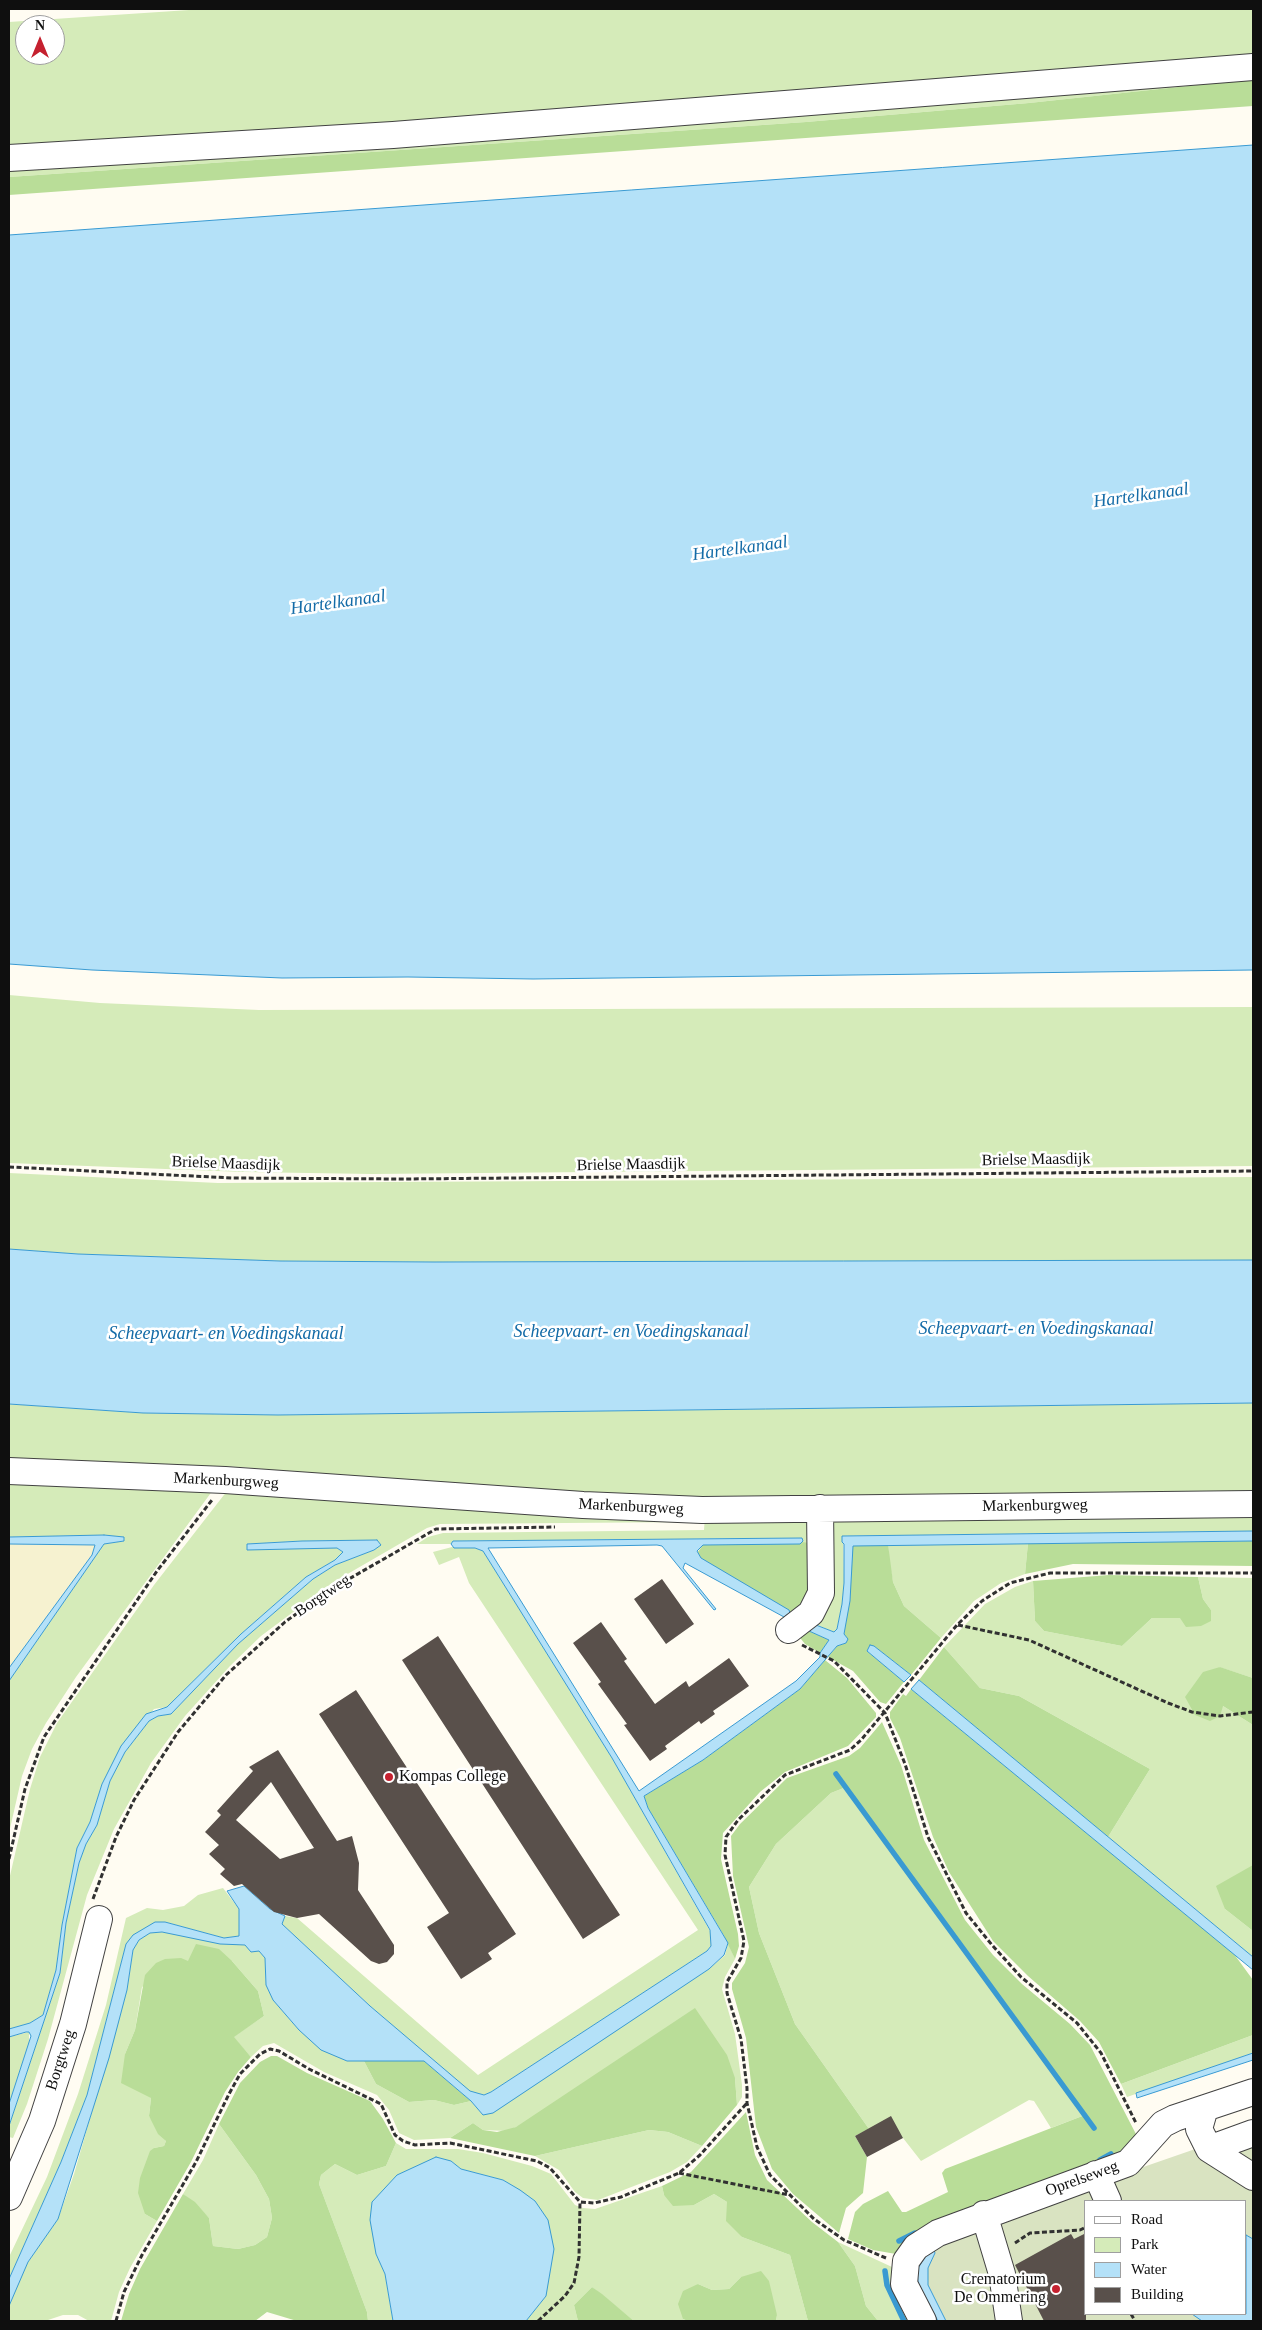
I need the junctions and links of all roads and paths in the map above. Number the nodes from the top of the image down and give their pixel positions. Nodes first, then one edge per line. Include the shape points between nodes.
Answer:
1 (1253, 66) edge
2 (9, 158) edge
3 (9, 1167) edge
4 (1253, 1171) edge
5 (9, 1471) edge
6 (224, 1480) junction
7 (1253, 1504) edge
8 (820, 1508) junction
9 (564, 1527) dead end
10 (1253, 1573) edge
11 (958, 1625) junction
12 (789, 1630) dead end
13 (814, 1652) dead end
14 (1253, 1712) edge
15 (885, 1713) junction
16 (9, 1858) edge
17 (96, 1910) joint
18 (1253, 2092) edge
19 (747, 2103) junction
20 (1205, 2108) junction
21 (1253, 2133) edge
22 (1150, 2139) junction
23 (1209, 2149) junction
24 (18, 2152) edge
25 (679, 2173) junction
26 (1096, 2174) junction
27 (1253, 2177) edge
28 (789, 2195) junction
29 (9, 2196) edge
30 (1108, 2200) edge
31 (580, 2202) junction
32 (984, 2214) junction
33 (1084, 2228) edge
34 (997, 2259) junction
35 (906, 2261) junction
36 (1011, 2319) edge
37 (116, 2321) edge
38 (538, 2321) edge
39 (923, 2321) edge

1 - 2 street via 393,135
3 - 4 path, Brielse Maasdijk via 232,1178 404,1179
5 - 6 street, Markenburgweg
6 - 8 street, Markenburgweg via 593,1505 702,1510
6 - 16 path via 219,1492 157,1571 44,1737 25,1789
7 - 8 street, Markenburgweg
8 - 12 street via 821,1593 811,1613
9 - 17 path, Borgtweg via 436,1529 328,1591 285,1622 226,1676 178,1732 134,1800 116,1837
10 - 11 path via 1050,1573 1010,1583 982,1601
11 - 14 path via 1029,1640 1192,1712 1220,1716
11 - 15 path
13 - 15 path via 834,1661
15 - 19 path via 850,1750 785,1775 738,1820 726,1837 725,1855 744,1941 741,1958 727,1982 727,1993 741,2039
15 - 22 path via 928,1837 966,1913 1021,1977 1077,2023 1102,2053 1135,2122
17 - 24 street, Borgtweg via 73,2024 42,2121
18 - 20 street, Oprelseweg
19 - 25 path via 700,2155
19 - 28 path via 756,2148 770,2175
20 - 22 street, Oprelseweg via 1163,2124
20 - 23 street via 1200,2129
21 - 23 street
22 - 26 street, Oprelseweg via 1128,2162
23 - 27 street
24 - 29 street, Borgtweg
25 - 28 path
25 - 31 path via 622,2197 594,2203
26 - 30 street
26 - 32 street, Oprelseweg
28 - 35 path via 814,2219 844,2240 891,2260
31 - 37 path via 550,2168 536,2161 450,2143 415,2145 403,2142 395,2135 381,2104 270,2049 260,2054 240,2074 188,2177 142,2255 124,2292
31 - 38 path via 579,2257 574,2283
32 - 34 street
32 - 35 street, Oprelseweg via 938,2233 916,2247
33 - 34 path via 1030,2233 1016,2241 1011,2253
34 - 36 street
35 - 39 street via 904,2284

